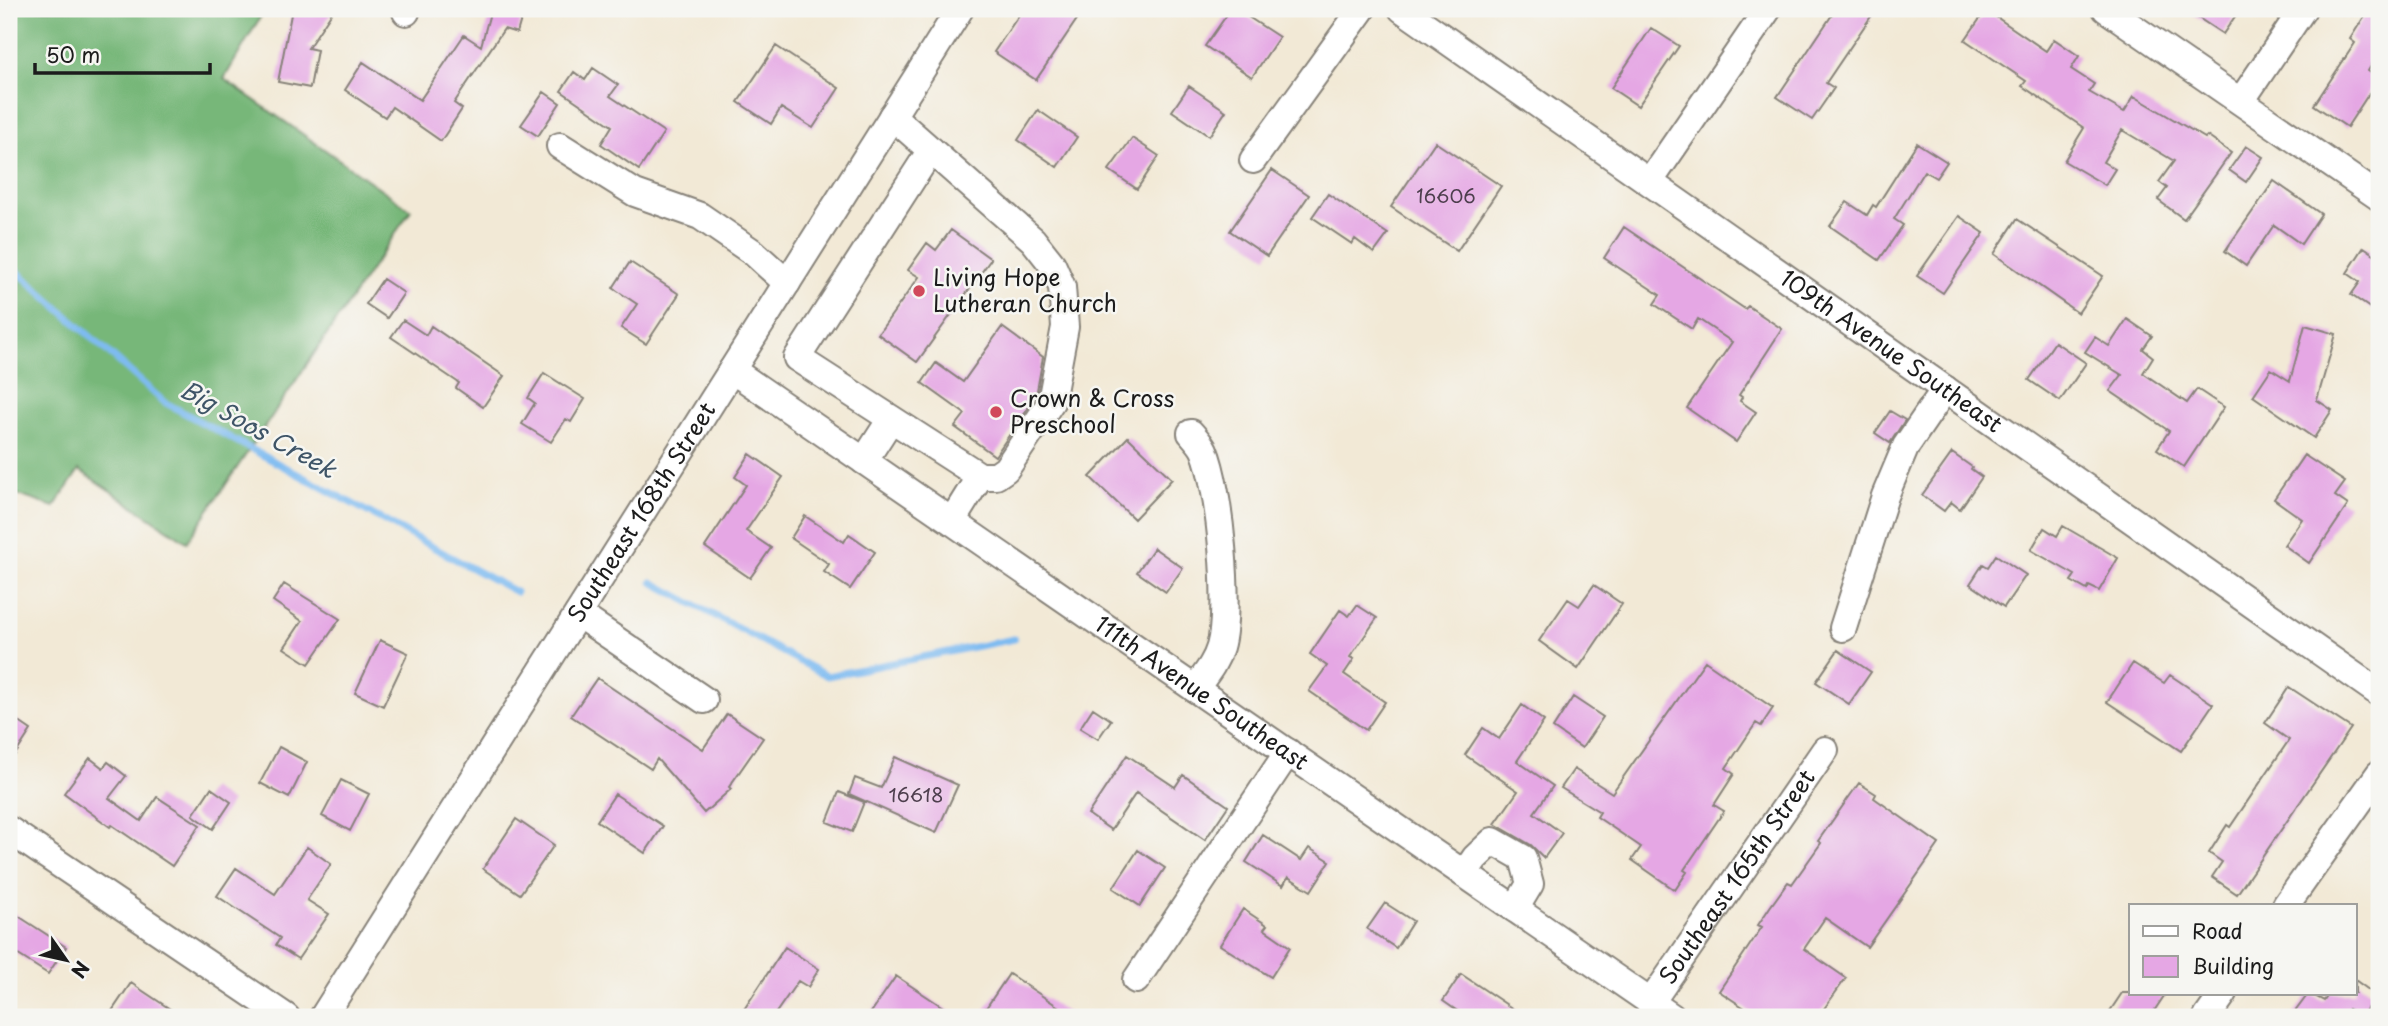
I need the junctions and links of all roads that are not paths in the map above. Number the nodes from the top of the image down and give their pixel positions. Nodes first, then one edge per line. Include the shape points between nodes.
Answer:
1 (960, 9) edge
2 (1363, 9) edge
3 (1402, 9) edge
4 (1768, 9) edge
5 (2303, 9) edge
6 (2120, 13) edge
7 (2241, 101) junction
8 (892, 116) junction
9 (560, 146) dead end
10 (931, 150) junction
11 (1254, 160) dead end
12 (1650, 181) junction
13 (2379, 197) edge
14 (787, 283) junction
15 (732, 370) junction
16 (1945, 389) junction
17 (891, 419) junction
18 (1191, 433) dead end
19 (864, 461) junction
20 (981, 476) junction
21 (951, 521) junction
22 (578, 614) junction
23 (1843, 628) dead end
24 (1195, 689) junction
25 (2379, 693) edge
26 (704, 700) dead end
27 (1825, 750) dead end
28 (1288, 752) junction
29 (2379, 774) edge
30 (9, 830) edge
31 (1464, 874) junction
32 (2287, 904) edge
33 (1515, 909) junction
34 (1136, 980) dead end
35 (2223, 995) edge
36 (1662, 1010) edge
37 (286, 1017) edge
38 (323, 1017) edge
39 (2207, 1017) edge

1 - 8 street, Southeast 168th Street
2 - 11 street
3 - 12 street, 109th Avenue Southeast
4 - 12 street
5 - 7 street
6 - 7 street
7 - 13 street
8 - 10 street
8 - 14 street, Southeast 168th Street
9 - 14 street via 635,193 700,216 754,253
10 - 17 street via 797,358
10 - 20 street via 1033,240 1052,264 1062,287 1065,327 1051,402 1006,469 996,476
12 - 16 street, 109th Avenue Southeast
14 - 15 street, Southeast 168th Street
15 - 19 street, 111th Avenue Southeast
15 - 22 street, Southeast 168th Street
16 - 23 street via 1900,459
16 - 25 street, 109th Avenue Southeast
17 - 19 street
17 - 20 street
18 - 24 street via 1203,447 1212,480 1224,598 1221,644 1215,662
19 - 21 street, 111th Avenue Southeast
20 - 21 street
21 - 24 street, 111th Avenue Southeast
22 - 26 street
22 - 38 street, Southeast 168th Street
24 - 28 street, 111th Avenue Southeast
27 - 36 street, Southeast 165th Street
28 - 31 street, 111th Avenue Southeast
28 - 34 street
29 - 32 street
30 - 37 street
31 - 33 street, 111th Avenue Southeast
31 - 33 street via 1493,841 1523,858 1530,884
33 - 36 street, 111th Avenue Southeast
35 - 39 street

